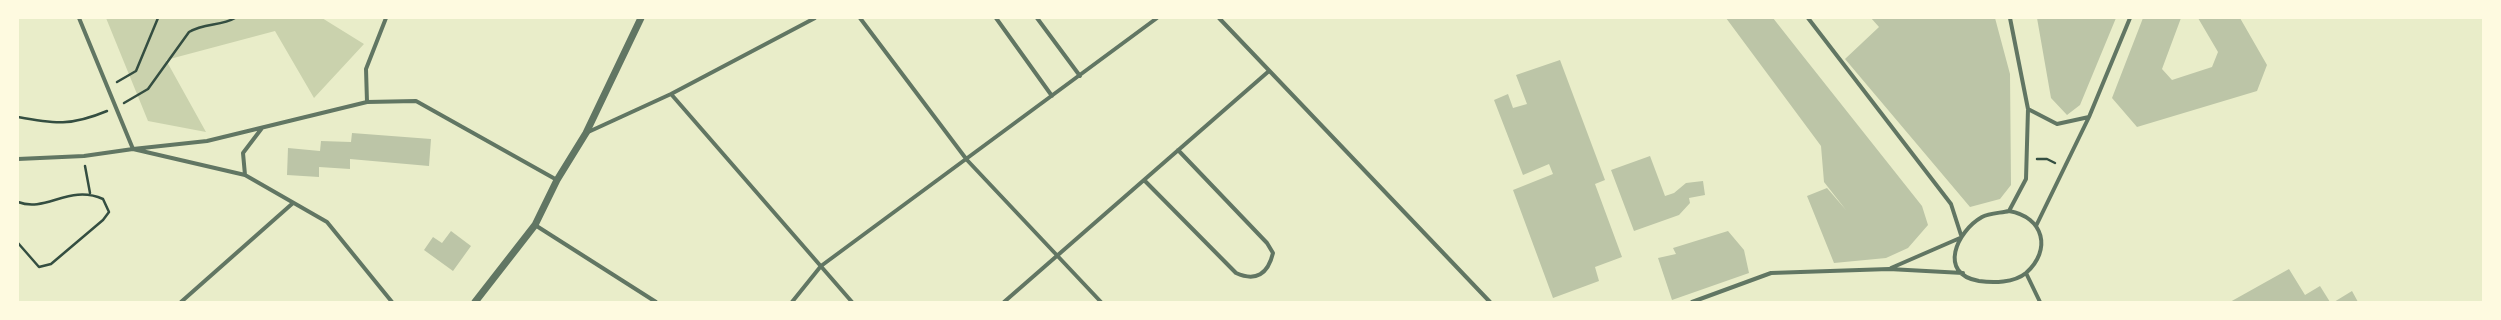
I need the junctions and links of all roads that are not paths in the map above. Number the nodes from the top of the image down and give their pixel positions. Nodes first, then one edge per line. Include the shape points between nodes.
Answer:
1 (79, 18) edge
2 (386, 18) edge
3 (641, 18) edge
4 (815, 18) edge
5 (860, 18) edge
6 (996, 18) edge
7 (1037, 18) edge
8 (1157, 18) edge
9 (1219, 18) edge
10 (1808, 18) edge
11 (2010, 18) edge
12 (2130, 18) edge
13 (1269, 71) junction
14 (1080, 76) junction
15 (671, 94) junction
16 (1052, 96) junction
17 (367, 102) junction
18 (2028, 109) junction
19 (2090, 117) junction
20 (262, 128) junction
21 (586, 134) junction
22 (133, 149) junction
23 (1178, 150) junction
24 (18, 159) edge
25 (967, 160) junction
26 (245, 175) junction
27 (557, 180) junction
28 (1144, 180) junction
29 (293, 203) junction
30 (2009, 211) junction
31 (535, 225) junction
32 (2036, 226) junction
33 (1961, 237) junction
34 (1056, 256) junction
35 (821, 266) junction
36 (1889, 269) junction
37 (1963, 273) junction
38 (2026, 273) junction
39 (181, 302) edge
40 (392, 302) edge
41 (475, 302) edge
42 (656, 302) edge
43 (792, 302) edge
44 (852, 302) edge
45 (1004, 302) edge
46 (1101, 302) edge
47 (1490, 302) edge
48 (1692, 302) edge
49 (2040, 302) edge

1 - 22 street
2 - 17 street via 366,69
3 - 21 street
4 - 15 street
5 - 25 street
6 - 16 street
7 - 14 street
8 - 14 street
9 - 13 street
10 - 33 street via 1951,204
11 - 18 street
12 - 19 street
13 - 23 street
13 - 47 street
14 - 16 street
15 - 21 street
15 - 35 street
16 - 25 street
17 - 20 street
17 - 27 street via 416,101
18 - 19 street via 2057,124
18 - 30 street via 2026,179
19 - 32 street
20 - 22 street via 207,141
20 - 26 street via 243,153
21 - 27 street
22 - 24 street via 84,156
22 - 26 street
23 - 28 street
23 - 28 street via 1267,243 1273,253 1271,263 1265,271 1257,277 1247,278 1236,273
25 - 34 street
25 - 35 street
26 - 29 street
27 - 31 street
28 - 34 street
29 - 39 street
29 - 40 street via 327,222
30 - 32 street via 2021,213
30 - 33 street via 1983,216
31 - 41 street
31 - 42 street
32 - 38 street via 2042,236 2041,252
33 - 36 street
33 - 37 street via 1953,257
34 - 45 street
34 - 46 street
35 - 43 street
35 - 44 street
36 - 37 street
36 - 48 street via 1771,273
37 - 38 street via 1972,280 1995,283
38 - 49 street

